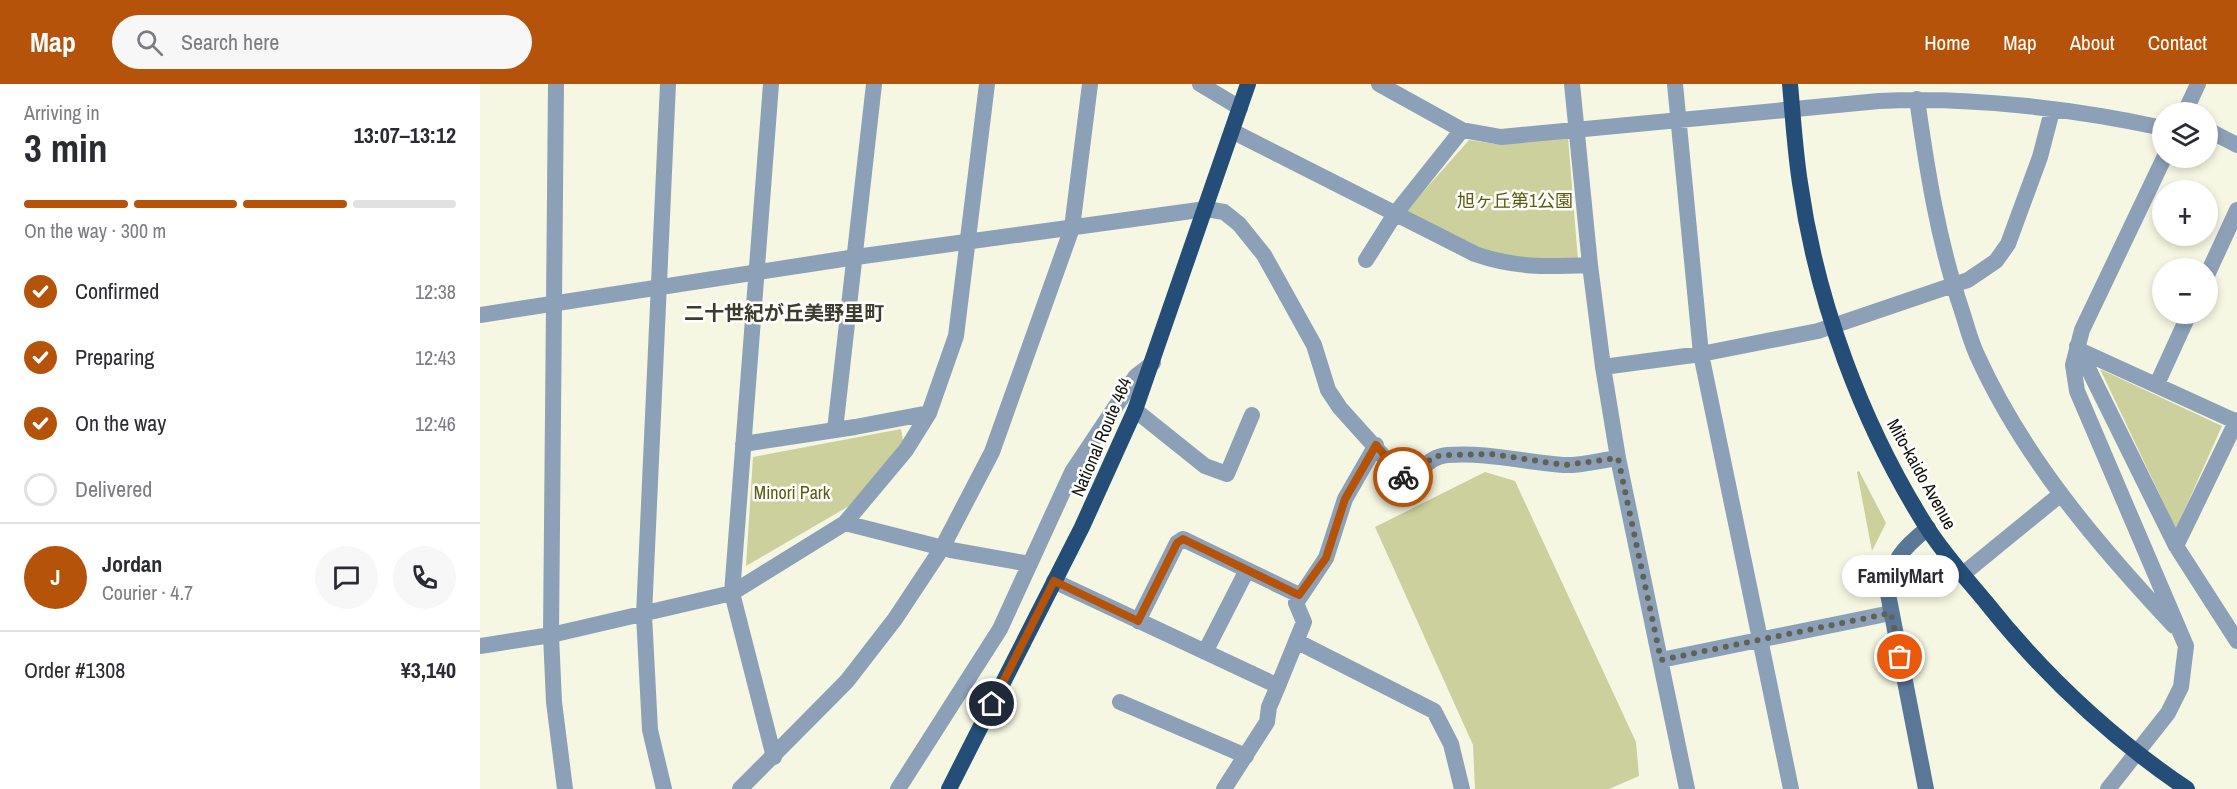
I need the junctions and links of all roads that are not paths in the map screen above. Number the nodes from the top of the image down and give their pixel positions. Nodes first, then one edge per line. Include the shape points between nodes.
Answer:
1 (556, 84) edge
2 (668, 84) edge
3 (771, 84) edge
4 (874, 84) edge
5 (987, 84) edge
6 (1090, 84) edge
7 (1200, 84) edge
8 (1248, 84) edge
9 (1379, 84) edge
10 (1572, 84) edge
11 (1675, 84) edge
12 (1790, 84) edge
13 (2195, 85) edge
14 (1917, 99) junction
15 (2189, 102) edge
16 (1240, 108) junction
17 (1793, 111) junction
18 (2052, 111) junction
19 (1679, 122) junction
20 (2152, 126) edge
21 (1462, 130) junction
22 (1577, 130) junction
23 (1232, 131) junction
24 (2218, 135) edge
25 (2237, 145) edge
26 (2159, 168) edge
27 (1206, 209) junction
28 (2237, 210) edge
29 (1395, 214) junction
30 (1072, 228) junction
31 (968, 242) junction
32 (856, 257) junction
33 (2215, 258) edge
34 (1366, 260) dead end
35 (1590, 265) junction
36 (756, 272) junction
37 (1953, 285) junction
38 (659, 288) junction
39 (554, 303) junction
40 (480, 315) edge
41 (2184, 324) edge
42 (1834, 327) junction
43 (2078, 348) junction
44 (1701, 354) junction
45 (1153, 363) junction
46 (1603, 367) junction
47 (2157, 384) junction
48 (1136, 410) junction
49 (929, 412) junction
50 (1252, 415) dead end
51 (2237, 421) edge
52 (835, 430) junction
53 (743, 444) junction
54 (1376, 445) junction
55 (1618, 458) junction
56 (2061, 494) junction
57 (845, 523) junction
58 (1928, 528) junction
59 (2176, 546) junction
60 (942, 548) junction
61 (1030, 564) junction
62 (1247, 570) junction
63 (1963, 574) junction
64 (1054, 581) junction
65 (732, 593) junction
66 (1299, 595) junction
67 (1891, 613) junction
68 (644, 615) junction
69 (1138, 621) junction
70 (551, 635) junction
71 (2183, 636) junction
72 (1760, 639) junction
73 (2237, 641) edge
74 (1298, 642) junction
75 (480, 646) edge
76 (1206, 652) junction
77 (1661, 660) junction
78 (1278, 686) junction
79 (1120, 702) dead end
80 (2136, 753) junction
81 (1246, 756) junction
82 (774, 757) junction
83 (565, 789) edge
84 (664, 789) edge
85 (740, 789) edge
86 (898, 789) edge
87 (949, 789) edge
88 (1224, 789) edge
89 (1462, 789) edge
90 (1687, 789) edge
91 (1791, 789) edge
92 (1926, 789) edge
93 (2108, 789) edge
94 (2187, 789) edge

1 - 39 street
2 - 38 street
3 - 36 street
4 - 32 street
5 - 31 street
6 - 30 street
7 - 16 street
8 - 16 highway, National Route 464
9 - 21 street
10 - 22 street
11 - 19 street
12 - 17 highway, Mito-kaido Avenue
13 - 15 street
14 - 17 street
14 - 18 street
14 - 37 street via 1939,236
16 - 23 highway, National Route 464
17 - 19 street
17 - 42 highway, Mito-kaido Avenue via 1805,213
18 - 20 street
18 - 37 street via 2033,176 2003,252 1985,270
19 - 22 street
19 - 44 street
21 - 22 street via 1501,137
21 - 29 street
22 - 35 street
23 - 27 highway, National Route 464
23 - 29 street
24 - 25 street
26 - 43 street
27 - 30 street
27 - 45 highway, National Route 464
27 - 54 street via 1224,212 1264,255 1314,345 1328,390
28 - 33 street
29 - 34 street
29 - 35 street via 1499,263 1526,267
30 - 31 street
30 - 60 street via 992,452
31 - 32 street
31 - 49 street via 956,336
32 - 36 street
32 - 52 street
35 - 46 street
36 - 38 street
36 - 53 street
37 - 42 street
37 - 56 street via 1976,354 2005,411
38 - 39 street
38 - 68 street
39 - 40 street
39 - 70 street
41 - 47 street
42 - 44 street
42 - 58 highway, Mito-kaido Avenue via 1869,420
43 - 47 street
43 - 59 street
43 - 71 street via 2073,365 2077,391
44 - 46 street
44 - 72 street
45 - 48 highway, National Route 464
45 - 61 street via 1136,376 1071,472
46 - 55 street
47 - 51 street
48 - 50 street via 1205,466 1227,474
48 - 64 highway, National Route 464
49 - 52 street
49 - 57 street via 906,450
51 - 59 street
52 - 53 street
53 - 65 street
54 - 55 street via 1404,478 1411,477 1433,457 1445,455 1491,454 1565,465
54 - 66 street via 1345,499 1326,558
55 - 77 street
56 - 63 street
56 - 71 street
57 - 60 street
57 - 65 street
58 - 63 highway, Mito-kaido Avenue
58 - 67 main road via 1906,545 1891,570
59 - 73 street
60 - 61 street
60 - 82 street via 895,619 847,681
61 - 86 street via 1000,629
62 - 66 street
62 - 69 street via 1183,539 1177,543
62 - 76 street
63 - 80 highway, Mito-kaido Avenue via 2057,684
64 - 69 street
64 - 87 highway, National Route 464
65 - 68 street
65 - 82 street
66 - 74 street via 1296,603 1304,622
67 - 72 street
67 - 92 main road
68 - 70 street
68 - 84 street via 650,730
69 - 76 street
70 - 75 street
70 - 83 street via 554,702
71 - 80 street via 2186,646 2181,687 2169,713
72 - 77 street
72 - 91 street
74 - 78 street
74 - 89 street via 1434,711 1451,744
76 - 78 street
77 - 90 street
78 - 81 street via 1269,707 1268,722
79 - 81 street
80 - 93 street
80 - 94 highway, Mito-kaido Avenue
81 - 88 street
82 - 85 street

